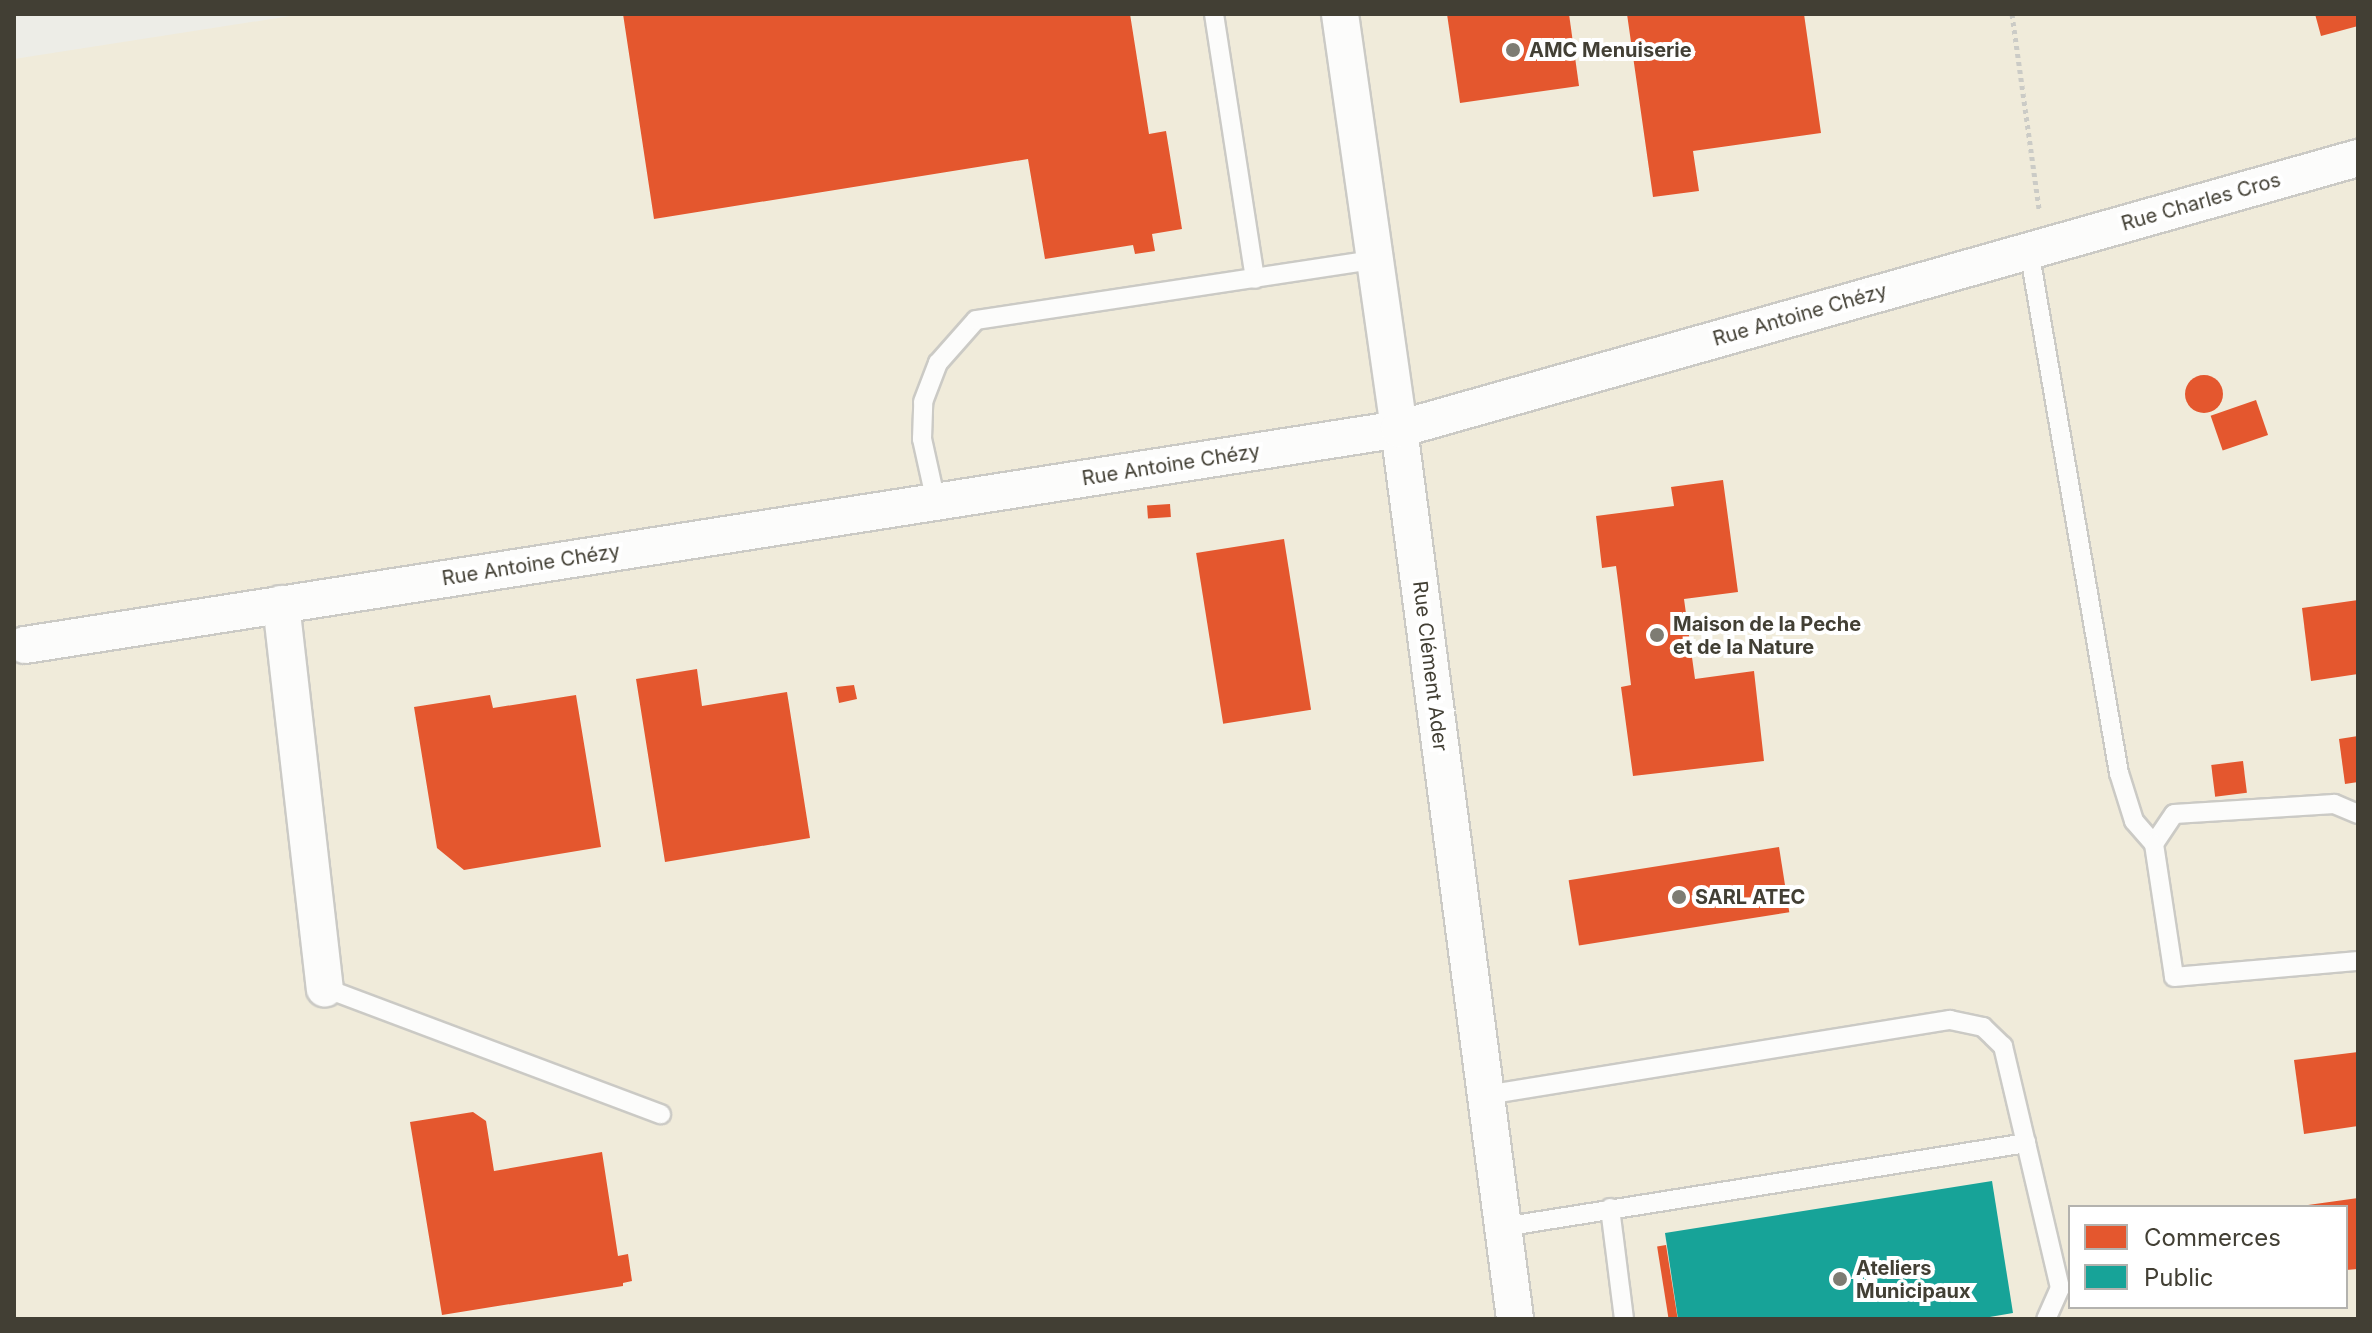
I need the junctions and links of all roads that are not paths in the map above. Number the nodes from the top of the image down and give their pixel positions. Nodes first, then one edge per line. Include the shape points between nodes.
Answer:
1 (1214, 14) edge
2 (1340, 14) edge
3 (2358, 158) edge
4 (2037, 248) junction
5 (1375, 260) junction
6 (1255, 279) junction
7 (1399, 429) junction
8 (936, 502) junction
9 (281, 604) junction
10 (25, 645) dead end
11 (2358, 814) edge
12 (2154, 844) junction
13 (2358, 961) edge
14 (325, 988) joint
15 (1486, 1095) junction
16 (661, 1114) dead end
17 (2026, 1143) junction
18 (1610, 1208) junction
19 (1503, 1227) junction
20 (1515, 1319) edge
21 (1624, 1319) edge
22 (2046, 1319) edge

1 - 6 lane
2 - 5 street, Rue Clément Ader
3 - 4 street, Rue Charles Cros
4 - 7 street, Rue Antoine Chézy
4 - 12 lane via 2119,773 2134,821
5 - 6 lane
5 - 7 street, Rue Clément Ader
6 - 8 lane via 976,320 938,363 923,402 922,439
7 - 8 street, Rue Antoine Chézy
7 - 15 street, Rue Clément Ader
8 - 9 street, Rue Antoine Chézy
9 - 10 street, Rue Antoine Chézy
9 - 14 street
11 - 12 lane via 2334,804 2174,814
12 - 13 lane via 2174,977
14 - 16 lane
15 - 17 lane via 1950,1020 1983,1027 2003,1046
15 - 19 street, Rue Clément Ader
17 - 18 lane
17 - 22 lane via 2060,1288
18 - 19 lane
18 - 21 lane
19 - 20 street, Rue Clément Ader

